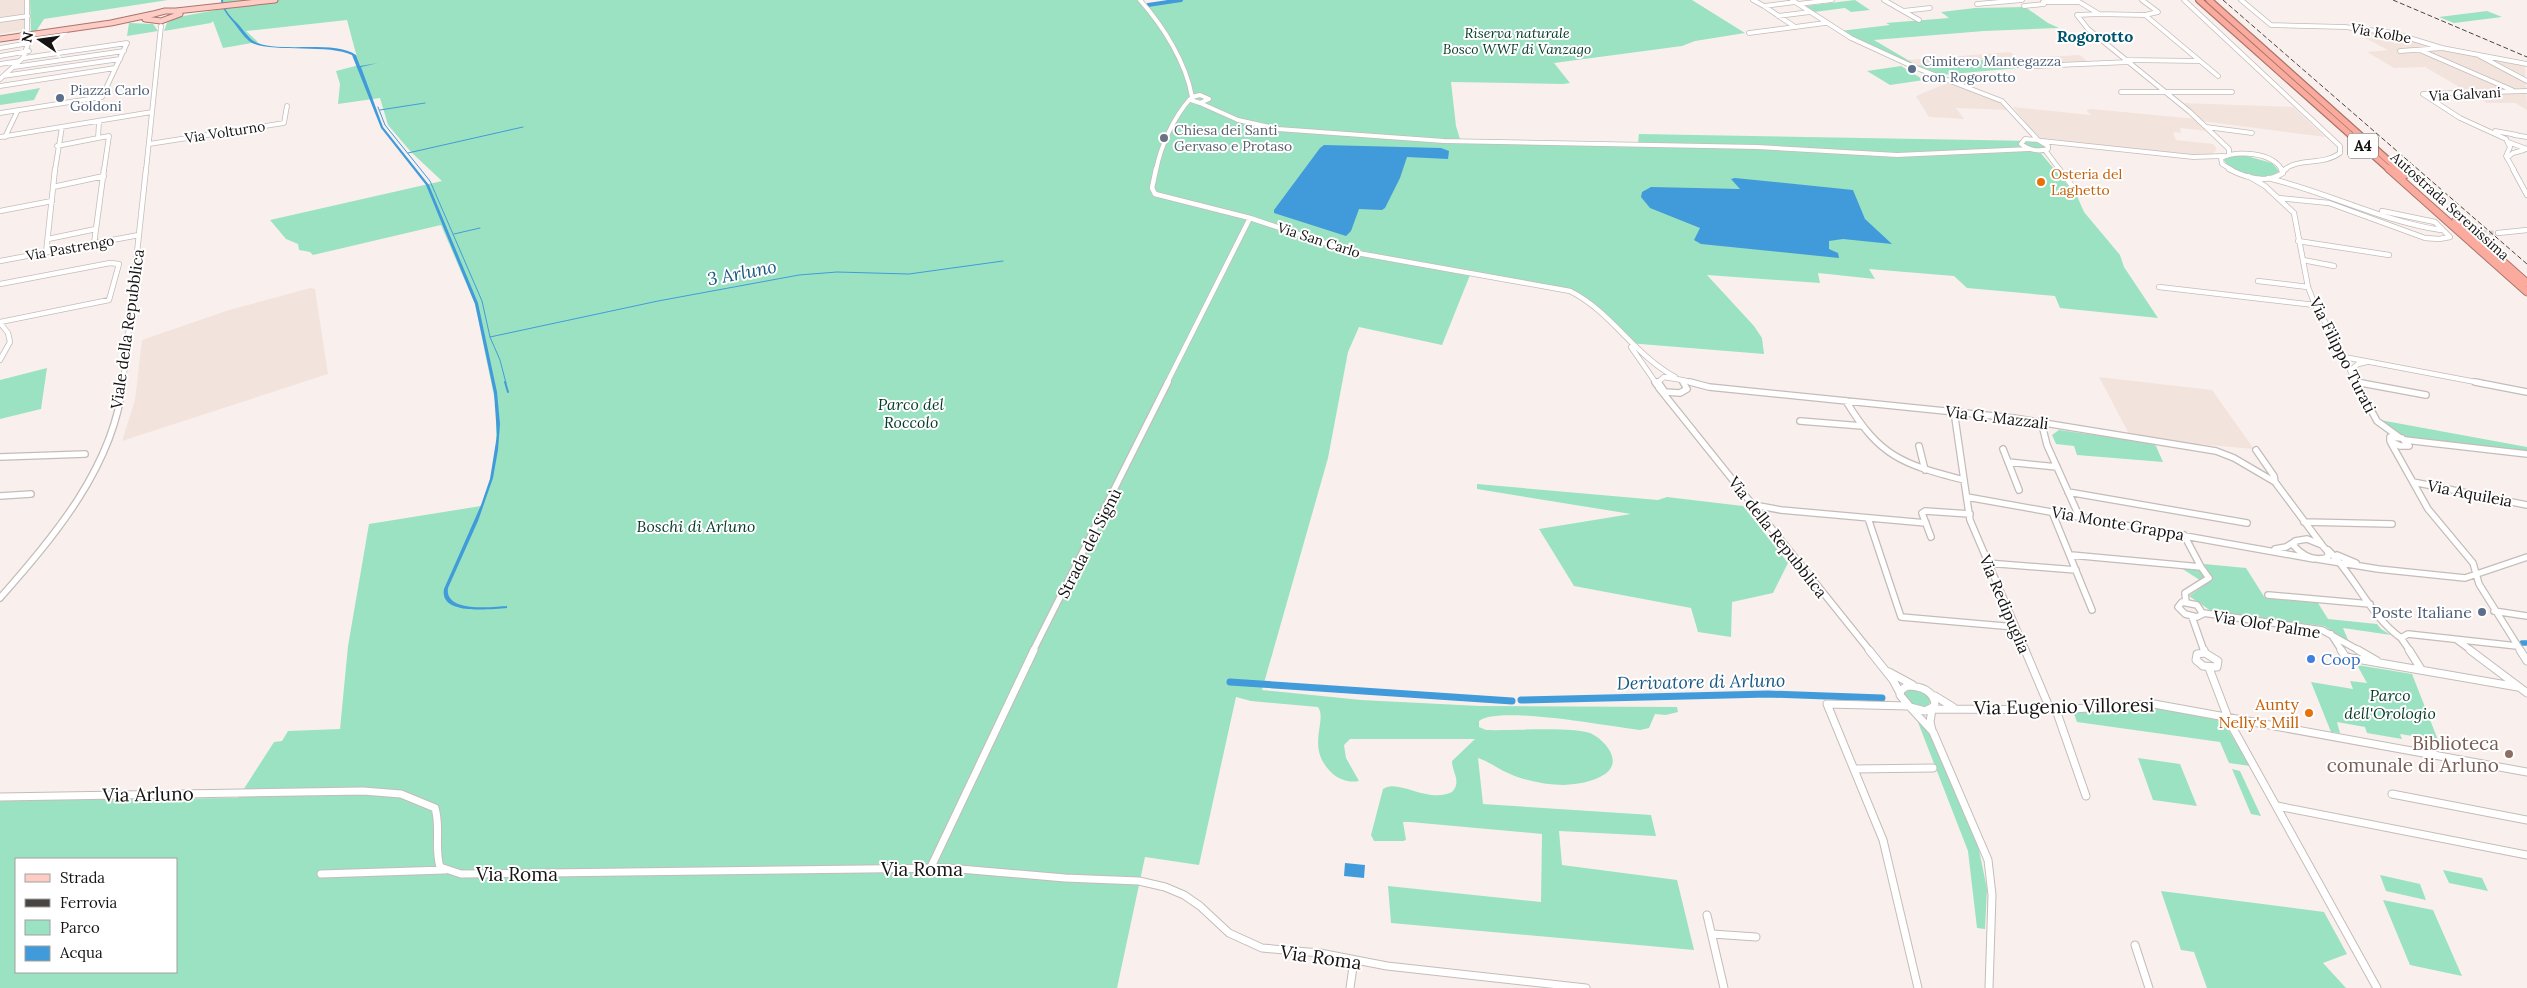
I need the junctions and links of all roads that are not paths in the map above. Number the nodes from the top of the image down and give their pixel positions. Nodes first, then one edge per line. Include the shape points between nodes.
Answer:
1 (27, 0) edge
2 (275, 0) edge
3 (1140, 0) edge
4 (1753, 0) edge
5 (1832, 0) edge
6 (1884, 0) edge
7 (2010, 0) edge
8 (2022, 0) edge
9 (2142, 0) edge
10 (2184, 0) edge
11 (2199, 0) edge
12 (2209, 0) edge
13 (2241, 0) edge
14 (2042, 1) edge
15 (2077, 1) edge
16 (1795, 2) edge
17 (1978, 4) dead end
18 (1764, 6) junction
19 (2024, 6) dead end
20 (1930, 8) dead end
21 (210, 9) junction
22 (176, 11) junction
23 (1903, 11) junction
24 (1810, 12) junction
25 (153, 14) junction
26 (2099, 14) junction
27 (2145, 15) junction
28 (28, 16) junction
29 (1778, 16) junction
30 (172, 19) junction
31 (0, 20) edge
32 (1919, 20) dead end
33 (150, 21) junction
34 (1825, 23) junction
35 (161, 26) junction
36 (1795, 27) junction
37 (27, 30) junction
38 (1749, 33) dead end
39 (40, 34) junction
40 (16, 38) junction
41 (0, 40) edge
42 (29, 42) junction
43 (0, 48) edge
44 (2442, 48) junction
45 (29, 51) junction
46 (124, 51) junction
47 (2400, 51) dead end
48 (2422, 51) junction
49 (2477, 54) junction
50 (0, 56) edge
51 (23, 59) junction
52 (120, 59) junction
53 (2128, 61) junction
54 (2200, 61) junction
55 (0, 64) edge
56 (2527, 64) edge
57 (2035, 66) dead end
58 (14, 67) junction
59 (115, 68) junction
60 (3, 76) edge
61 (2218, 76) dead end
62 (2527, 80) edge
63 (0, 86) edge
64 (1191, 89) junction
65 (2165, 91) junction
66 (2514, 91) junction
67 (2121, 92) dead end
68 (2232, 92) dead end
69 (2526, 92) edge
70 (1203, 95) junction
71 (1191, 98) junction
72 (1208, 100) junction
73 (1199, 103) junction
74 (286, 106) dead end
75 (1183, 106) junction
76 (1213, 109) junction
77 (18, 110) junction
78 (152, 112) junction
79 (0, 113) edge
80 (2467, 121) junction
81 (99, 122) junction
82 (2206, 127) junction
83 (62, 128) junction
84 (2030, 131) junction
85 (2252, 133) dead end
86 (2518, 135) junction
87 (2527, 136) edge
88 (2, 137) edge
89 (98, 138) junction
90 (2028, 139) junction
91 (2506, 140) junction
92 (2040, 141) junction
93 (2056, 143) junction
94 (149, 144) junction
95 (2021, 144) junction
96 (2225, 145) junction
97 (57, 146) junction
98 (2048, 146) junction
99 (2008, 149) junction
100 (2029, 149) junction
101 (2527, 149) edge
102 (2045, 150) junction
103 (2038, 151) junction
104 (2228, 154) junction
105 (2248, 154) junction
106 (2047, 156) junction
107 (2223, 156) junction
108 (2193, 157) junction
109 (2507, 158) junction
110 (2272, 161) junction
111 (2222, 164) junction
112 (2298, 164) junction
113 (2282, 173) junction
114 (104, 176) junction
115 (2248, 176) junction
116 (2266, 178) junction
117 (2265, 186) junction
118 (53, 187) junction
119 (2073, 188) dead end
120 (2312, 191) junction
121 (2527, 195) edge
122 (2279, 198) junction
123 (52, 201) junction
124 (0, 211) edge
125 (2382, 211) dead end
126 (1250, 218) junction
127 (96, 229) junction
128 (2441, 230) dead end
129 (2527, 230) edge
130 (2498, 233) tunnel mouth
131 (139, 235) junction
132 (48, 239) junction
133 (2298, 241) junction
134 (94, 244) junction
135 (46, 253) junction
136 (2389, 255) dead end
137 (2303, 260) junction
138 (0, 261) edge
139 (2334, 266) dead end
140 (2258, 281) dead end
141 (2527, 283) edge
142 (0, 284) edge
143 (2308, 286) junction
144 (2159, 287) dead end
145 (2527, 292) edge
146 (2315, 305) junction
147 (0, 323) edge
148 (1622, 335) junction
149 (10, 347) junction
150 (0, 349) edge
151 (2344, 357) junction
152 (0, 360) edge
153 (2374, 362) junction
154 (2351, 370) junction
155 (1675, 377) junction
156 (1682, 380) junction
157 (2356, 382) junction
158 (1658, 387) junction
159 (1709, 387) junction
160 (1683, 392) junction
161 (2527, 392) edge
162 (2426, 395) dead end
163 (1846, 400) junction
164 (1676, 408) junction
165 (1954, 411) junction
166 (1800, 421) dead end
167 (2042, 421) junction
168 (2378, 422) junction
169 (1862, 426) junction
170 (2399, 437) junction
171 (2390, 440) junction
172 (2405, 440) junction
173 (2425, 444) junction
174 (1919, 446) dead end
175 (2407, 447) junction
176 (2003, 450) dead end
177 (2256, 450) dead end
178 (85, 454) dead end
179 (2527, 454) edge
180 (0, 457) edge
181 (2008, 462) junction
182 (2404, 466) junction
183 (2057, 467) junction
184 (1925, 470) junction
185 (1964, 480) junction
186 (2275, 482) junction
187 (2413, 482) junction
188 (2018, 490) dead end
189 (2068, 492) junction
190 (31, 494) dead end
191 (0, 496) edge
192 (1967, 497) junction
193 (1752, 504) junction
194 (2527, 505) edge
195 (1781, 510) junction
196 (2052, 512) junction
197 (1970, 514) junction
198 (2080, 516) junction
199 (1762, 517) junction
200 (1868, 518) junction
201 (2304, 522) junction
202 (1926, 523) junction
203 (2247, 523) dead end
204 (2392, 524) dead end
205 (2184, 535) junction
206 (1931, 537) dead end
207 (2295, 541) junction
208 (2325, 548) junction
209 (2268, 549) junction
210 (2071, 555) junction
211 (2527, 557) edge
212 (2316, 559) junction
213 (1987, 562) junction
214 (2342, 563) junction
215 (2201, 567) junction
216 (2368, 567) junction
217 (2076, 570) junction
218 (2478, 575) junction
219 (2268, 595) dead end
220 (0, 598) edge
221 (2186, 602) junction
222 (2370, 604) junction
223 (2092, 610) dead end
224 (2494, 611) junction
225 (2203, 613) junction
226 (2527, 616) edge
227 (2192, 617) junction
228 (2015, 628) junction
229 (2331, 634) junction
230 (2401, 638) junction
231 (2456, 639) junction
232 (2517, 646) junction
233 (2206, 653) junction
234 (2527, 661) edge
235 (2382, 662) junction
236 (1880, 666) junction
237 (2209, 668) junction
238 (2421, 669) junction
239 (1920, 687) junction
240 (2518, 687) junction
241 (1930, 693) junction
242 (2527, 693) edge
243 (1900, 694) junction
244 (1887, 704) junction
245 (1909, 707) junction
246 (1954, 708) junction
247 (1933, 709) junction
248 (2053, 709) junction
249 (2227, 717) junction
250 (1933, 732) junction
251 (1933, 768) dead end
252 (1854, 769) junction
253 (2527, 772) edge
254 (2392, 794) dead end
255 (2086, 796) dead end
256 (0, 797) edge
257 (2277, 806) junction
258 (2527, 820) edge
259 (2527, 855) edge
260 (930, 868) junction
261 (447, 870) junction
262 (321, 874) dead end
263 (1707, 915) dead end
264 (1712, 934) junction
265 (1756, 937) dead end
266 (2135, 945) dead end
267 (1354, 960) junction
268 (1350, 988) edge
269 (1586, 988) edge
270 (1724, 988) edge
271 (1918, 988) edge
272 (1989, 988) edge
273 (2150, 988) edge
274 (2377, 988) edge

1 - 28 street
2 - 21 main road
3 - 64 street via 1180,61
4 - 18 street
5 - 16 street
6 - 23 street
7 - 8 street
7 - 17 street
9 - 27 street via 2158,12
10 - 112 street via 2338,142 2340,153 2328,161
11 - 145 highway, Autostrada Serenissima / A4
12 - 141 highway, Autostrada Serenissima / A4
13 - 44 street, Via Kolbe via 2271,25 2349,27 2389,32
14 - 15 street
14 - 19 street via 2044,4
15 - 26 street
16 - 18 street
16 - 24 street
18 - 29 street
20 - 23 street
21 - 22 main road
21 - 30 main road
22 - 25 main road
22 - 30 main road via 180,14
23 - 32 street
24 - 29 street
24 - 34 street
25 - 33 main road via 146,18
25 - 39 main road
26 - 27 street
26 - 53 street via 2077,15 2102,41
27 - 54 street
28 - 31 street
28 - 37 street
29 - 36 street
30 - 33 main road
30 - 35 street
33 - 35 street
33 - 39 main road
34 - 36 street
34 - 84 street via 1914,67 2002,101
35 - 78 street, Viale della Repubblica
36 - 38 street
37 - 39 street
37 - 40 street
39 - 40 main road
39 - 42 street
40 - 41 main road
40 - 42 street
42 - 43 street
42 - 45 street
44 - 48 street
44 - 49 street, Via Kolbe
45 - 50 street
45 - 51 street
46 - 51 street via 126,42
46 - 52 street
46 - 58 street
47 - 48 street
48 - 66 street
49 - 56 street, Via Kolbe
49 - 62 street
51 - 55 street
51 - 58 street
52 - 59 street
52 - 60 street
53 - 54 street
53 - 57 street
53 - 65 street
54 - 61 street
58 - 60 street
59 - 63 street
59 - 77 street via 102,97
64 - 70 street
64 - 71 street
65 - 67 street
65 - 68 street
65 - 82 street
66 - 69 street, Via Galvani
66 - 80 street, Via Galvani via 2423,94
70 - 71 street
70 - 72 street
71 - 73 street
71 - 75 street, Via San Carlo
72 - 73 street
72 - 76 street via 1207,104
73 - 75 street
73 - 76 street
74 - 94 street, Via Volturno via 284,123
75 - 126 street, Via San Carlo via 1158,160 1152,192 1168,199
76 - 99 street via 1238,120 1278,129 1480,143 1757,147 1897,155 1964,154
77 - 79 street
77 - 88 street
78 - 81 street
78 - 94 street, Viale della Repubblica
80 - 86 street, Via Galvani
80 - 91 street, Via Galvani
81 - 83 street
81 - 89 street
82 - 85 street
82 - 96 street
83 - 88 street
83 - 97 street
84 - 90 street
84 - 92 street
86 - 87 street, Via Galvani
86 - 91 street via 2508,136
89 - 97 street
89 - 114 street via 109,136
90 - 92 street
90 - 95 street via 2022,140
91 - 101 street, Via Galvani
91 - 109 street via 2510,147
92 - 93 street
92 - 98 street
93 - 98 street
93 - 108 street
94 - 131 street, Viale della Repubblica
95 - 99 street
95 - 100 street
96 - 104 street via 2230,151
96 - 105 street
97 - 118 street
98 - 102 street
99 - 100 street
100 - 103 street
101 - 109 street
102 - 103 street
102 - 106 street
103 - 106 street
104 - 105 street
104 - 107 street
105 - 110 street
106 - 119 street
107 - 108 street
107 - 111 street
108 - 111 street
109 - 121 street
110 - 112 street
110 - 113 street
111 - 115 street
112 - 113 street
113 - 116 street
113 - 120 street
114 - 118 street
114 - 127 street
115 - 116 street
115 - 117 street, Via Filippo Turati
116 - 117 street via 2261,180
116 - 120 street
117 - 122 street, Via Filippo Turati
118 - 123 street
120 - 128 street via 2393,221
122 - 125 street via 2328,203 2402,231 2436,238 2450,236 2435,222
122 - 133 street, Via Filippo Turati via 2294,213
123 - 124 street
123 - 132 street
126 - 148 street, Via San Carlo via 1352,252 1570,291 1592,303
126 - 260 street, Strada del Signù
127 - 132 street
127 - 134 street
129 - 130 street
131 - 134 street, Via Pastrengo
131 - 220 street, Viale della Repubblica via 122,392 110,434 94,469 58,527
132 - 135 street
133 - 136 street
133 - 137 street, Via Filippo Turati
134 - 135 street, Via Pastrengo
135 - 138 street, Via Pastrengo
137 - 139 street
137 - 143 street, Via Filippo Turati
140 - 143 street
142 - 147 street via 119,264 109,300
143 - 146 street, Via Filippo Turati
144 - 146 street
146 - 151 street, Via Filippo Turati
147 - 149 street via 10,334
148 - 155 street, Via San Carlo via 1652,364
148 - 158 street, Via San Carlo
149 - 150 street
149 - 152 street
151 - 153 street
151 - 154 street, Via Filippo Turati
153 - 154 street via 2358,364
153 - 161 street
154 - 157 street, Via Filippo Turati
155 - 156 street, Via San Carlo
155 - 158 street via 1661,378 1657,381
156 - 159 street, Via G. Mazzali
156 - 160 street via 1687,386
157 - 162 street
157 - 168 street, Via Filippo Turati
158 - 160 street via 1669,393
158 - 164 street, Via della Repubblica
159 - 160 street, Via G. Mazzali
159 - 163 street, Via G. Mazzali
160 - 164 street via 1675,400
163 - 165 street, Via G. Mazzali
163 - 169 street
164 - 193 street, Via della Repubblica
165 - 167 street, Via G. Mazzali
165 - 185 street, Via Redipuglia
166 - 169 street
167 - 183 street via 2047,445
167 - 186 street, Via G. Mazzali via 2216,451
168 - 170 street, Via Filippo Turati
168 - 171 street
169 - 184 street via 1890,456
170 - 171 street
170 - 172 street, Via Filippo Turati
171 - 175 street
171 - 182 street
172 - 173 street, Via Filippo Turati
172 - 175 street via 2409,444
173 - 175 street
173 - 179 street
174 - 184 street
175 - 182 street via 2402,448 2401,454
176 - 181 street
177 - 186 street
178 - 180 street
181 - 183 street
181 - 188 street
182 - 187 street
183 - 189 street
184 - 185 street
185 - 192 street, Via Redipuglia
186 - 201 street
187 - 194 street, Via Aquileia
187 - 218 street via 2431,513 2470,558
189 - 198 street
189 - 203 street
190 - 191 street
192 - 196 street, Via Monte Grappa
192 - 197 street, Via Redipuglia
193 - 195 street
193 - 199 street, Via della Repubblica
195 - 199 street via 1765,512
195 - 200 street
196 - 198 street, Via Monte Grappa
196 - 210 street
197 - 202 street via 1925,511 1922,513
197 - 213 street, Via Redipuglia
198 - 205 street, Via Monte Grappa
199 - 236 street, Via della Repubblica
200 - 202 street
200 - 228 street via 1901,617
201 - 204 street
201 - 207 street via 2305,532
201 - 208 street
202 - 206 street
205 - 209 street, Via Monte Grappa
205 - 215 street
207 - 208 street, Via Monte Grappa via 2307,539
207 - 209 street, Via Monte Grappa via 2282,548
207 - 212 street via 2294,546 2300,553
208 - 212 street via 2328,557
208 - 214 street
208 - 216 street, Via Monte Grappa
209 - 212 street, Via Monte Grappa
210 - 215 street
210 - 217 street
211 - 218 street, Via Monte Grappa
212 - 214 street, Via Monte Grappa
213 - 217 street
213 - 228 street, Via Redipuglia
214 - 216 street, Via Monte Grappa
214 - 222 street
215 - 221 street via 2209,578 2185,593
216 - 218 street, Via Monte Grappa via 2465,578
217 - 223 street
218 - 224 street via 2479,584
219 - 222 street
221 - 225 street via 2197,606
221 - 227 street, Via Olof Palme via 2178,607
222 - 230 street via 2386,629
224 - 226 street
224 - 232 street
225 - 227 street via 2200,617
225 - 229 street, Via Olof Palme via 2312,628
227 - 233 street, Via Olof Palme
228 - 248 street, Via Redipuglia
229 - 235 street, Via Olof Palme
229 - 235 street, Via Olof Palme via 2348,658
230 - 231 street via 2408,634
230 - 238 street
231 - 232 street
231 - 240 street
232 - 234 street
233 - 237 street, Via Olof Palme via 2219,664
233 - 237 street via 2199,653 2195,658 2199,664
235 - 238 street, Via Olof Palme
236 - 239 street, Via della Repubblica
236 - 243 street, Via della Repubblica
237 - 249 street
238 - 240 street, Via Olof Palme
239 - 241 street, Via Eugenio Villoresi
239 - 243 street via 1907,686
240 - 242 street
241 - 246 street, Via Eugenio Villoresi
241 - 247 street via 1936,703
243 - 244 street
243 - 245 street, Via della Repubblica
244 - 245 street
244 - 252 street via 1827,704
245 - 247 street, Via Eugenio Villoresi via 1920,711
245 - 250 street, Via della Repubblica
246 - 247 street, Via Eugenio Villoresi
246 - 248 street, Via Eugenio Villoresi
247 - 250 street via 1930,722
248 - 249 street, Via Eugenio Villoresi via 2154,704
248 - 255 street, Via Redipuglia
249 - 253 street, Via Eugenio Villoresi
249 - 257 street
250 - 272 street via 1982,842 1990,869
251 - 252 street
252 - 271 street via 1883,840
254 - 258 street
256 - 261 street, Via Arluno via 338,790 379,792 426,802 435,808 440,819 436,858 440,867
257 - 259 street
257 - 274 street
260 - 261 street, Via Roma via 559,874 461,874
260 - 267 street, Via Roma via 1152,883 1189,899 1229,933 1254,945
261 - 262 street, Via Roma
263 - 264 street
264 - 265 street
264 - 270 street
266 - 273 street
267 - 268 street
267 - 269 street, Via Roma

